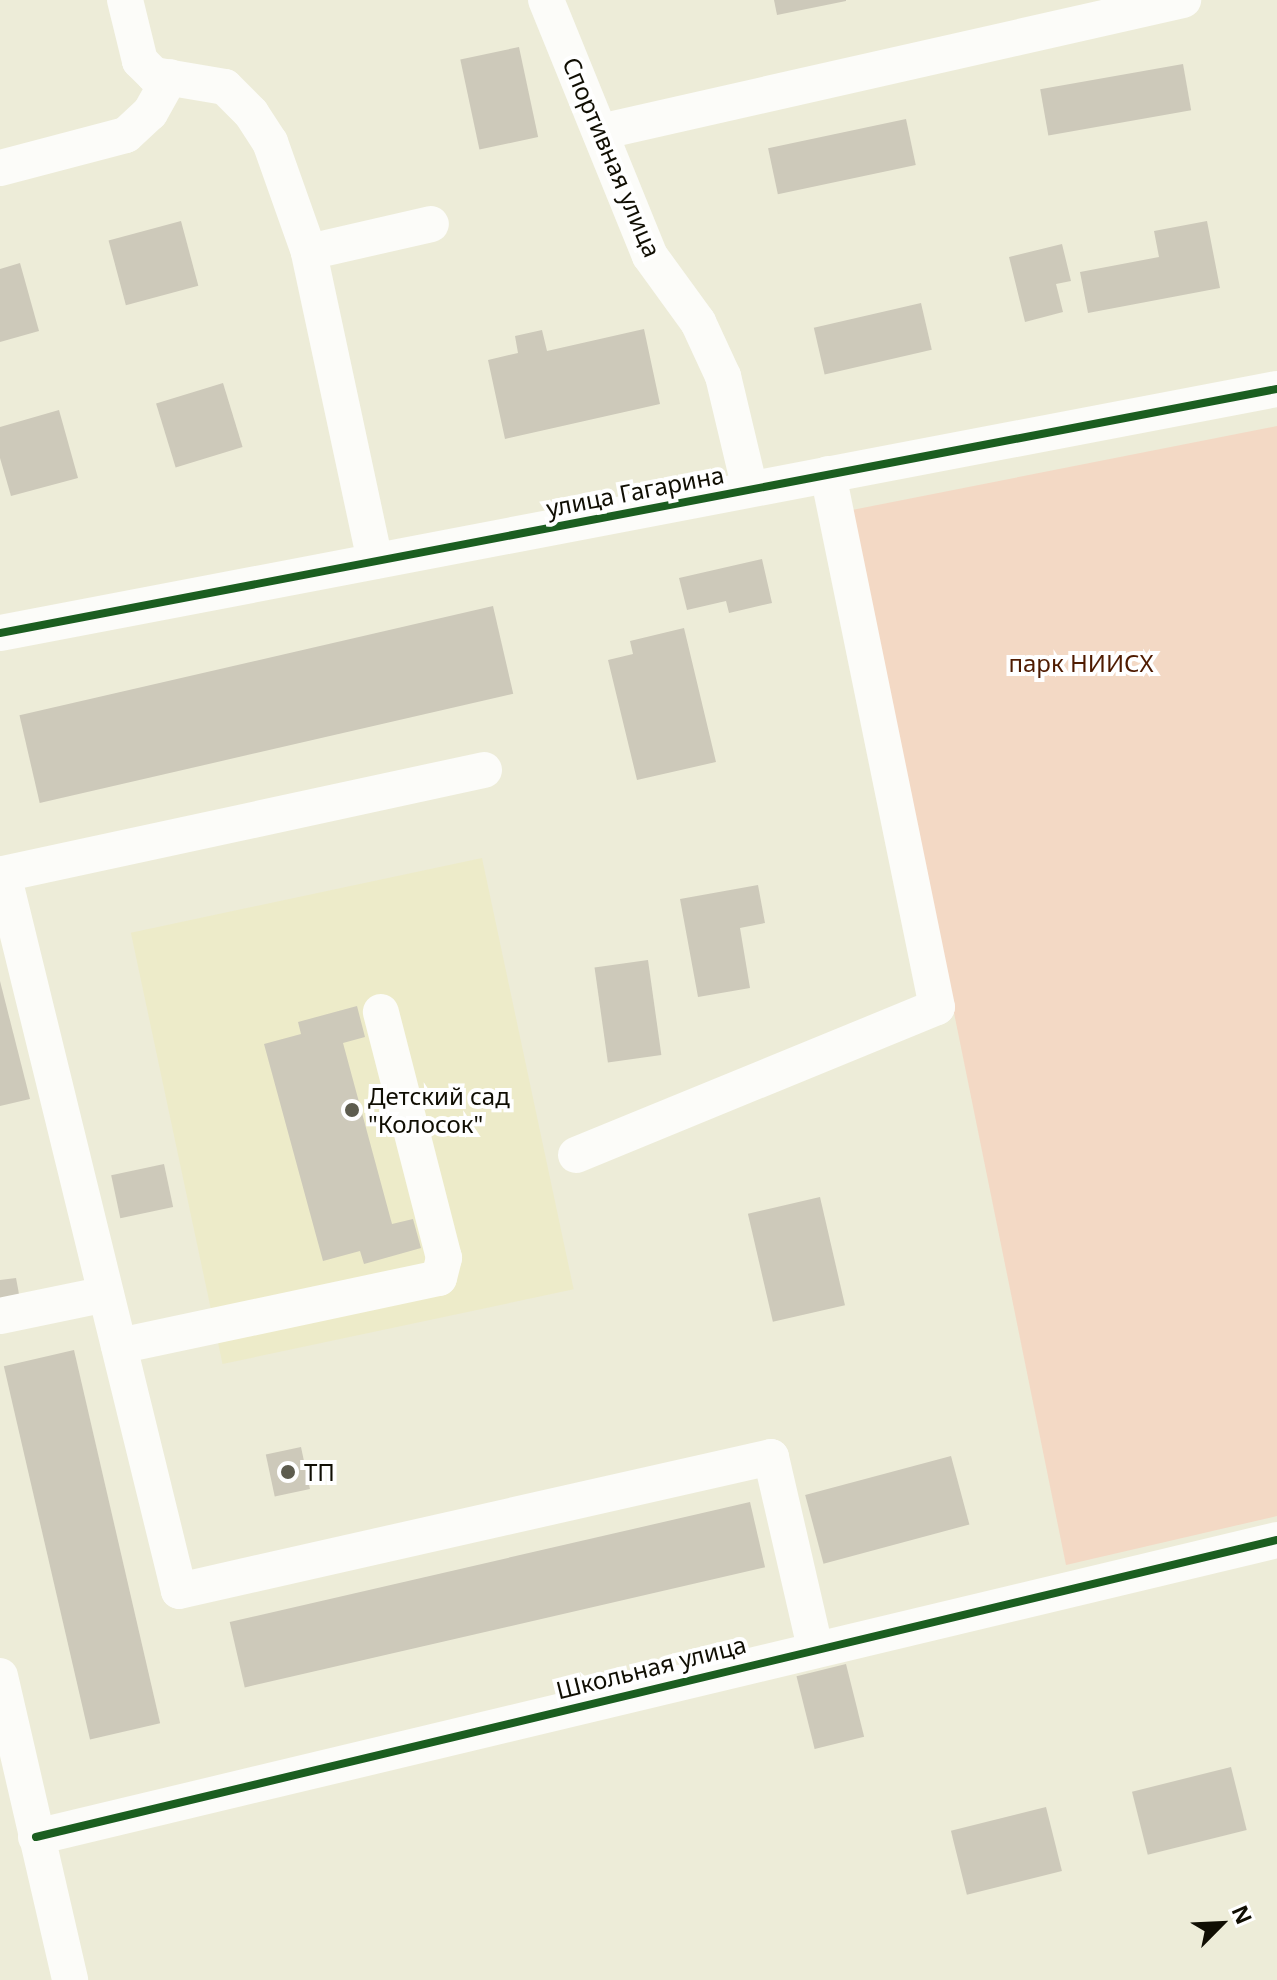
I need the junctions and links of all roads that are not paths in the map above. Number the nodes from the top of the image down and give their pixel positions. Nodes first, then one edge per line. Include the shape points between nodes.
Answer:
1 (125, 0) edge
2 (546, 0) edge
3 (1183, 0) edge
4 (170, 77) junction
5 (600, 132) junction
6 (0, 168) edge
7 (431, 224) dead end
8 (309, 252) junction
9 (1277, 389) edge
10 (828, 474) junction
11 (750, 489) junction
12 (375, 561) junction
13 (0, 633) edge
14 (484, 770) dead end
15 (2, 868) edge
16 (381, 1012) dead end
17 (576, 1155) dead end
18 (106, 1294) junction
19 (0, 1316) edge
20 (119, 1346) junction
21 (1277, 1540) edge
22 (815, 1648) junction
23 (0, 1676) edge
24 (36, 1837) junction
25 (70, 1980) edge

1 - 4 street via 140,61 154,75
2 - 5 street, Спортивная улица
3 - 5 street
4 - 6 street via 150,113 126,135
4 - 8 street via 225,87 251,113 270,142
5 - 11 street, Спортивная улица via 650,256 698,322 723,376
7 - 8 street
8 - 12 street
9 - 10 street, улица Гагарина
10 - 11 street, улица Гагарина
10 - 17 street via 937,1007
11 - 12 street, улица Гагарина
12 - 13 street, улица Гагарина
14 - 15 street
15 - 18 street
16 - 20 street via 444,1258 439,1278
18 - 19 street
18 - 20 street
20 - 22 street via 179,1591 771,1457
21 - 22 street, Школьная улица
22 - 24 street, Школьная улица
23 - 24 street
24 - 25 street

